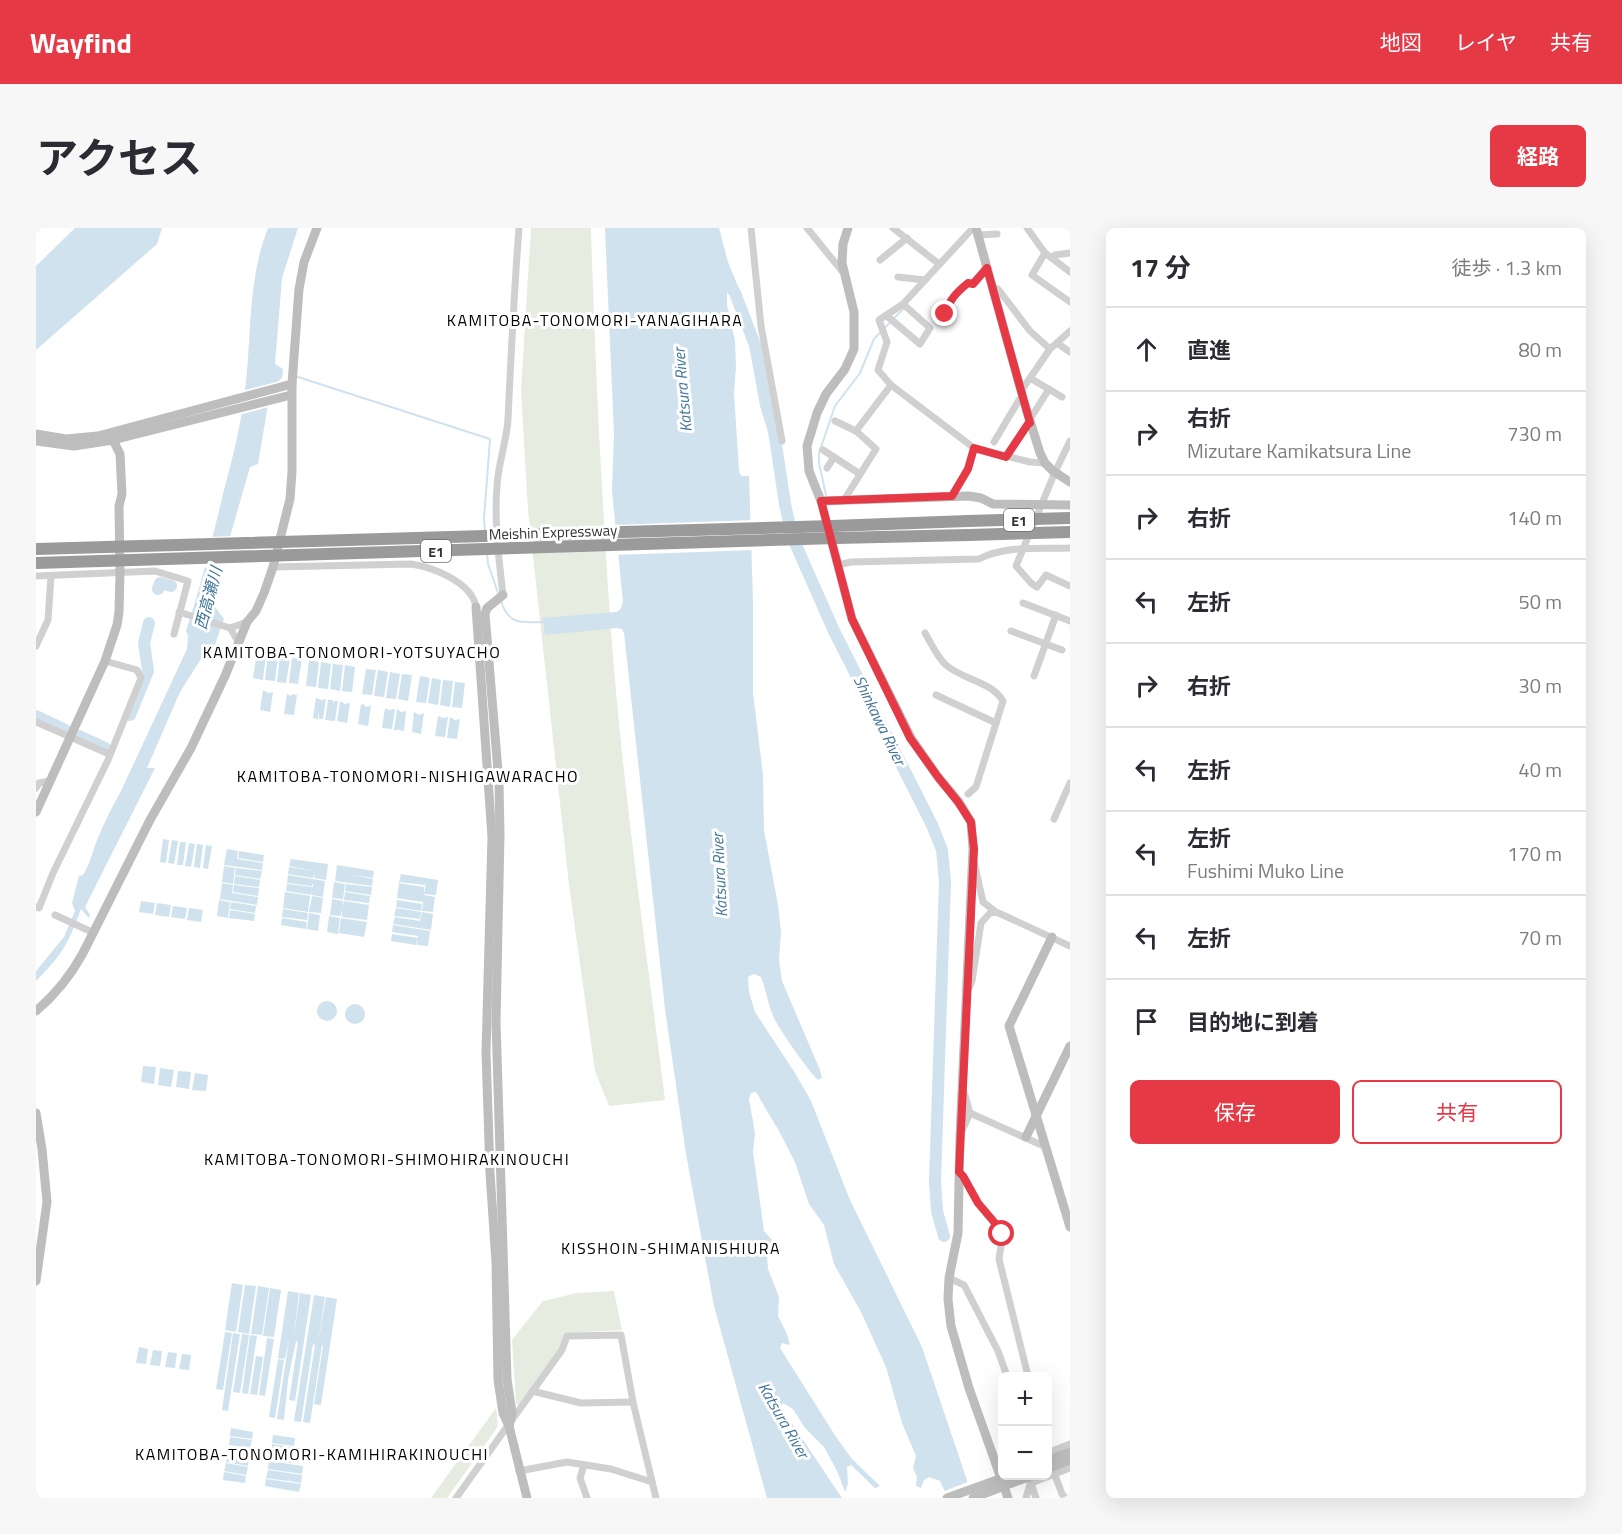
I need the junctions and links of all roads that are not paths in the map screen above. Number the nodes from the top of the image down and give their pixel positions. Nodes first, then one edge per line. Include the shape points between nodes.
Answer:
1 (317, 228) edge
2 (519, 228) edge
3 (751, 228) edge
4 (807, 228) edge
5 (848, 228) edge
6 (893, 228) edge
7 (1027, 228) edge
8 (976, 231) edge
9 (997, 234) dead end
10 (907, 238) junction
11 (1070, 253) edge
12 (1048, 256) junction
13 (880, 260) dead end
14 (939, 264) junction
15 (987, 268) junction
16 (842, 271) junction
17 (1070, 272) edge
18 (898, 277) dead end
19 (925, 279) junction
20 (992, 287) junction
21 (1070, 302) edge
22 (905, 305) junction
23 (945, 314) dead end
24 (891, 320) junction
25 (1070, 331) edge
26 (1057, 343) junction
27 (1050, 350) junction
28 (1070, 352) edge
29 (1030, 378) junction
30 (292, 384) junction
31 (891, 385) junction
32 (1049, 389) junction
33 (1022, 394) junction
34 (291, 396) junction
35 (1062, 397) dead end
36 (219, 408) junction
37 (1029, 420) junction
38 (835, 421) dead end
39 (856, 431) junction
40 (36, 434) edge
41 (113, 437) junction
42 (36, 441) edge
43 (782, 441) dead end
44 (1070, 441) edge
45 (994, 442) dead end
46 (974, 448) junction
47 (823, 450) dead end
48 (834, 457) junction
49 (1006, 457) junction
50 (1045, 463) junction
51 (827, 468) dead end
52 (1055, 472) junction
53 (860, 474) junction
54 (1070, 482) edge
55 (952, 496) junction
56 (844, 500) junction
57 (821, 501) junction
58 (1070, 505) edge
59 (1041, 506) junction
60 (1070, 518) edge
61 (834, 532) junction
62 (1070, 532) edge
63 (1070, 548) edge
64 (36, 549) edge
65 (1023, 549) junction
66 (36, 563) edge
67 (838, 565) junction
68 (273, 567) junction
69 (120, 573) junction
70 (36, 576) edge
71 (51, 576) junction
72 (1070, 586) edge
73 (502, 595) joint
74 (1023, 603) dead end
75 (476, 606) joint
76 (179, 612) junction
77 (1056, 615) junction
78 (1070, 621) edge
79 (248, 622) junction
80 (231, 628) junction
81 (1011, 631) dead end
82 (925, 633) dead end
83 (174, 634) dead end
84 (239, 643) junction
85 (1046, 644) junction
86 (36, 646) edge
87 (1062, 650) dead end
88 (105, 661) junction
89 (1034, 676) dead end
90 (936, 695) dead end
91 (36, 722) edge
92 (996, 723) junction
93 (70, 737) junction
94 (109, 754) junction
95 (51, 781) junction
96 (1070, 783) edge
97 (36, 788) edge
98 (968, 794) dead end
99 (36, 812) edge
100 (1054, 819) dead end
101 (973, 856) junction
102 (495, 906) junction
103 (36, 907) edge
104 (996, 912) junction
105 (55, 915) dead end
106 (92, 932) junction
107 (1052, 938) junction
108 (1070, 946) edge
109 (966, 995) junction
110 (36, 1011) edge
111 (1070, 1046) edge
112 (962, 1091) junction
113 (36, 1113) edge
114 (970, 1113) junction
115 (1036, 1115) junction
116 (960, 1135) junction
117 (1026, 1137) junction
118 (1046, 1147) junction
119 (959, 1172) junction
120 (40, 1175) edge
121 (1070, 1227) edge
122 (949, 1278) junction
123 (36, 1281) edge
124 (1005, 1372) edge
125 (1027, 1372) edge
126 (532, 1391) junction
127 (633, 1402) junction
128 (509, 1426) junction
129 (1070, 1444) edge
130 (1052, 1452) edge
131 (1070, 1452) edge
132 (1052, 1454) edge
133 (1070, 1460) edge
134 (998, 1462) edge
135 (584, 1465) junction
136 (1070, 1468) edge
137 (519, 1471) junction
138 (1052, 1471) edge
139 (1052, 1472) edge
140 (1052, 1474) edge
141 (1005, 1480) edge
142 (1030, 1480) edge
143 (1032, 1480) edge
144 (652, 1482) junction
145 (989, 1487) junction
146 (456, 1498) edge
147 (527, 1498) edge
148 (587, 1498) edge
149 (656, 1498) edge
150 (948, 1498) edge
151 (973, 1498) edge
152 (1008, 1498) edge
153 (1026, 1498) edge
154 (1036, 1498) edge
155 (1066, 1498) edge

1 - 30 street via 300,279
2 - 73 street via 508,423 496,504
3 - 43 street via 758,308
4 - 16 street
5 - 16 street
6 - 10 street
7 - 12 street
8 - 9 street
8 - 14 street
8 - 15 street
10 - 13 street
10 - 14 street
11 - 12 street
12 - 17 street
12 - 21 street via 1032,275
14 - 19 street
15 - 20 street
15 - 23 street via 973,284 968,283 957,292
16 - 57 street via 853,304 855,334 850,359 820,403 809,437 809,471
18 - 19 street
19 - 22 street
20 - 27 street via 998,289
20 - 33 street
22 - 24 street
22 - 24 street via 930,328 920,344
24 - 31 street via 879,320 887,345 878,370
25 - 26 street
26 - 27 street
26 - 28 street
27 - 29 street
29 - 32 street
29 - 33 street
30 - 34 street
30 - 36 street
31 - 39 street
31 - 46 street
32 - 35 street
32 - 37 street
33 - 37 street
33 - 45 street
34 - 36 street
34 - 68 street via 290,499
36 - 41 street
37 - 49 street
37 - 50 street
38 - 39 street
39 - 53 street via 876,449
40 - 41 street via 75,439
41 - 42 street via 74,446
41 - 69 street
44 - 52 street
46 - 49 street
46 - 55 street via 968,469
47 - 48 street
48 - 51 street
48 - 53 street
49 - 50 street
50 - 52 street
52 - 54 street
52 - 59 street
53 - 56 street
55 - 56 street
55 - 59 street via 969,495 993,504
56 - 57 street
57 - 67 street
58 - 59 street
59 - 65 street
60 - 61 highway, Meishin Expressway / E1, bridge via 968,521
61 - 62 highway, Meishin Expressway / E1, bridge
61 - 64 highway, Meishin Expressway / E1, bridge
61 - 66 highway, Meishin Expressway / E1, bridge
63 - 65 street
65 - 67 street via 990,553 979,559
65 - 72 street via 1016,566 1031,583 1037,587 1046,575
67 - 101 street via 852,619 910,738 971,822
68 - 75 street via 424,566 448,576
68 - 79 street
69 - 71 street
69 - 76 street via 155,571 188,581
69 - 88 street via 119,612
70 - 71 street
71 - 86 street via 48,620
73 - 102 street via 485,614 499,783
74 - 77 street
75 - 102 street
76 - 80 street
76 - 83 street
77 - 78 street
77 - 85 street
79 - 80 street
79 - 84 street
80 - 84 street
81 - 85 street
82 - 92 street via 944,664 987,686 1001,698
84 - 106 street via 191,748
85 - 87 street
85 - 89 street
88 - 93 street
88 - 94 street via 137,670 141,678
90 - 92 street
91 - 93 street
92 - 98 street via 976,787
93 - 94 street
93 - 95 street
94 - 103 street via 39,908
95 - 97 street via 39,783
95 - 99 street
96 - 100 street
101 - 104 street via 983,902
101 - 109 street
102 - 128 street via 486,1052 498,1380
104 - 107 street
104 - 109 street via 988,914 981,923 972,981
105 - 106 street
106 - 110 street via 74,970
107 - 108 street
107 - 115 street via 1009,1026
109 - 112 street
111 - 115 street
112 - 114 street
112 - 116 street
113 - 120 street via 42,1149
114 - 116 street
114 - 117 street
115 - 117 street
115 - 118 street
116 - 119 street
117 - 118 street
118 - 121 street
119 - 122 street via 958,1233
119 - 125 street via 1000,1229 999,1259
120 - 123 street via 47,1202
122 - 124 street via 964,1285
122 - 134 street via 951,1326 969,1388
126 - 127 street via 581,1403
126 - 127 street via 562,1350 567,1336 621,1335
126 - 128 street
127 - 144 street
128 - 137 street
128 - 146 street
129 - 130 street
131 - 132 street, bridge
133 - 138 street, bridge
135 - 137 street via 556,1463
135 - 144 street
135 - 148 street via 580,1478
136 - 139 street
137 - 147 street
140 - 155 street
141 - 145 street
141 - 152 street
142 - 153 street
143 - 154 street
144 - 149 street
145 - 150 street
145 - 151 street

